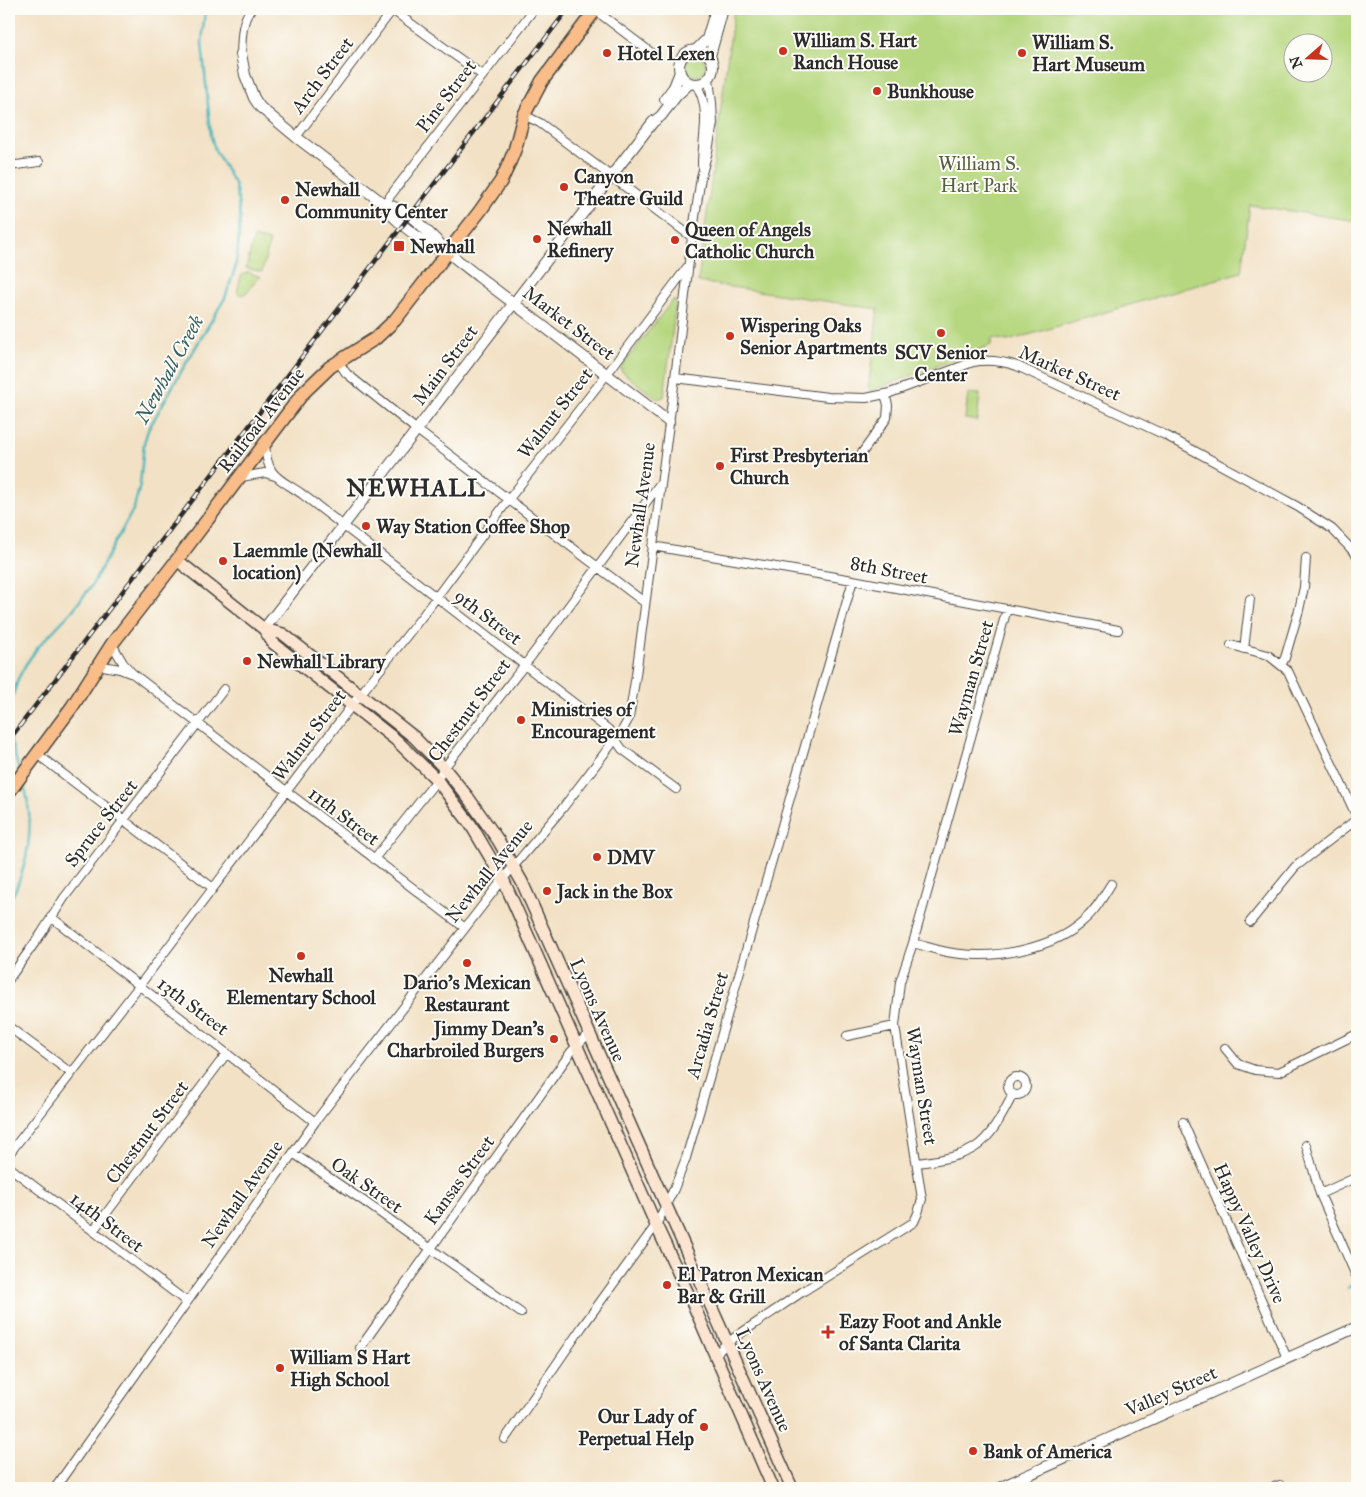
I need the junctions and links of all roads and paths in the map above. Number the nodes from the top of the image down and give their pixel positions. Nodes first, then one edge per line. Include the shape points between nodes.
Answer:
1 (251, 9) edge
2 (392, 9) edge
3 (534, 9) edge
4 (716, 9) edge
5 (723, 9) edge
6 (596, 10) edge
7 (697, 49) junction
8 (241, 54) joint
9 (653, 54) dead end
10 (710, 56) junction
11 (680, 72) junction
12 (482, 75) junction
13 (709, 79) junction
14 (693, 84) junction
15 (524, 115) junction
16 (653, 122) junction
17 (296, 137) junction
18 (39, 162) dead end
19 (9, 166) edge
20 (611, 176) junction
21 (701, 177) junction
22 (384, 204) junction
23 (692, 237) junction
24 (448, 252) junction
25 (689, 264) junction
26 (514, 303) junction
27 (338, 361) junction
28 (607, 374) junction
29 (675, 378) junction
30 (884, 394) junction
31 (669, 422) junction
32 (417, 430) junction
33 (265, 444) junction
34 (860, 457) dead end
35 (275, 476) junction
36 (241, 477) junction
37 (660, 483) junction
38 (509, 499) junction
39 (343, 527) junction
40 (652, 546) junction
41 (1357, 555) edge
42 (1306, 558) dead end
43 (178, 560) junction
44 (598, 568) junction
45 (853, 580) junction
46 (435, 598) junction
47 (1250, 599) dead end
48 (644, 602) junction
49 (1008, 610) junction
50 (264, 629) junction
51 (1118, 630) dead end
52 (112, 644) junction
53 (1231, 645) dead end
54 (1244, 649) junction
55 (97, 665) junction
56 (524, 665) junction
57 (1281, 665) junction
58 (132, 673) junction
59 (224, 689) dead end
60 (360, 694) junction
61 (352, 704) junction
62 (198, 723) junction
63 (615, 740) junction
64 (34, 759) junction
65 (444, 768) junction
66 (437, 780) junction
67 (676, 789) dead end
68 (9, 792) edge
69 (286, 792) junction
70 (1357, 818) edge
71 (124, 820) junction
72 (374, 859) junction
73 (514, 867) junction
74 (503, 878) junction
75 (1111, 884) dead end
76 (213, 888) junction
77 (51, 917) junction
78 (1250, 922) dead end
79 (465, 928) junction
80 (913, 943) junction
81 (9, 979) edge
82 (139, 986) junction
83 (895, 1026) junction
84 (9, 1027) edge
85 (588, 1034) junction
86 (1357, 1034) edge
87 (847, 1036) dead end
88 (576, 1046) junction
89 (1225, 1048) dead end
90 (227, 1052) junction
91 (71, 1073) junction
92 (1013, 1094) dead end
93 (315, 1122) junction
94 (1183, 1122) dead end
95 (1306, 1145) dead end
96 (293, 1153) junction
97 (9, 1154) edge
98 (918, 1163) junction
99 (9, 1167) edge
100 (1356, 1176) edge
101 (1320, 1194) junction
102 (665, 1205) junction
103 (656, 1225) junction
104 (93, 1231) junction
105 (430, 1249) junction
106 (1356, 1272) edge
107 (187, 1302) junction
108 (521, 1313) dead end
109 (1357, 1327) edge
110 (728, 1342) junction
111 (360, 1348) dead end
112 (715, 1355) junction
113 (1287, 1358) junction
114 (505, 1439) dead end
115 (1280, 1484) dead end
116 (55, 1488) edge
117 (773, 1488) edge
118 (792, 1488) edge
119 (999, 1488) edge
120 (1272, 1488) edge

1 - 8 street via 242,30
2 - 12 street
2 - 17 street, Arch Street
3 - 12 street, Pine Street
4 - 7 street via 707,39
5 - 10 street
6 - 9 street
6 - 15 main road, Railroad Avenue via 542,81
7 - 10 street
7 - 11 street via 684,55 679,63
8 - 17 street, Market Street via 254,98 260,107
10 - 13 street via 714,68
11 - 14 street
11 - 16 street, Main Street
12 - 22 street, Pine Street
13 - 14 street
13 - 21 street, Newhall Avenue via 712,123
14 - 16 street, Main Street via 681,90
14 - 21 street, Newhall Avenue via 701,92 705,106
15 - 20 street
15 - 24 main road, Railroad Avenue via 515,149 501,181
16 - 20 street, Main Street
17 - 22 street, Market Street
18 - 19 street
20 - 23 street
20 - 26 street, Main Street
21 - 23 street, Newhall Avenue
22 - 24 street, Market Street via 388,213 410,230 434,248
23 - 25 street, Newhall Avenue
24 - 26 street, Market Street
24 - 27 main road, Railroad Avenue via 385,331
25 - 28 street, Walnut Street
25 - 29 street, Newhall Avenue
26 - 28 street, Market Street
26 - 32 street, Main Street
27 - 32 street via 346,373
27 - 33 main road, Railroad Avenue via 312,383
28 - 31 street, Market Street
28 - 38 street, Walnut Street
29 - 30 street, Market Street via 828,397 866,398
29 - 31 street, Newhall Avenue
30 - 34 street via 888,405 887,418
30 - 41 street, Market Street via 973,362 991,360 1018,366 1165,436 1298,507 1332,529
31 - 37 street, Newhall Avenue
32 - 38 street
32 - 39 street, Main Street
33 - 35 street via 266,459
33 - 36 main road, Railroad Avenue
35 - 36 street via 265,473
35 - 39 street, 9th Street
36 - 43 main road, Railroad Avenue
37 - 40 street, Newhall Avenue
37 - 44 street, Chestnut Street
38 - 44 street
38 - 46 street, Walnut Street
39 - 46 street, 9th Street
39 - 50 street, Main Street
40 - 45 street, 8th Street
40 - 48 street, Newhall Avenue
42 - 57 street via 1299,610
43 - 50 main road, Lyons Avenue
43 - 52 main road, Railroad Avenue
44 - 48 street
44 - 56 street, Chestnut Street
45 - 49 street, 8th Street
45 - 102 street, Arcadia Street via 686,1158
46 - 56 street, 9th Street
46 - 60 street, Walnut Street
47 - 54 street
48 - 63 street, Newhall Avenue via 627,723
49 - 51 street, 8th Street
49 - 80 street, Wayman Street
50 - 60 main road, Lyons Avenue via 283,634
50 - 61 main road, Lyons Avenue via 273,643
52 - 55 main road, Railroad Avenue
52 - 58 street, 11th Street
53 - 54 street
54 - 57 street via 1268,655
55 - 58 street, 11th Street
55 - 64 main road, Railroad Avenue via 72,707
56 - 63 street, 9th Street via 608,730
56 - 65 street, Chestnut Street
57 - 70 street via 1288,671
58 - 62 street, 11th Street
59 - 62 street, Spruce Street
60 - 61 street, Walnut Street
60 - 65 main road, Lyons Avenue via 414,737
61 - 66 main road, Lyons Avenue
61 - 69 street, Walnut Street
62 - 69 street, 11th Street
62 - 71 street, Spruce Street
63 - 67 street, 9th Street via 622,749
63 - 73 street, Newhall Avenue
64 - 68 main road, Railroad Avenue
64 - 71 street
65 - 66 street, Chestnut Street
65 - 73 main road, Lyons Avenue via 483,817
66 - 72 street, Chestnut Street
66 - 74 main road, Lyons Avenue via 471,825
69 - 72 street, 11th Street
69 - 76 street, Walnut Street
70 - 78 street via 1295,867
71 - 76 street
71 - 77 street, Spruce Street
72 - 79 street, 11th Street
73 - 74 street, Newhall Avenue
73 - 85 main road, Lyons Avenue
74 - 79 street, Newhall Avenue
74 - 88 main road, Lyons Avenue
75 - 80 street via 1084,921 1039,946 994,954 962,955
76 - 82 street, Walnut Street
77 - 81 street, Spruce Street
77 - 82 street, 13th Street
79 - 93 street, Newhall Avenue
80 - 83 street, Wayman Street via 900,982
82 - 90 street, 13th Street
82 - 91 street, Walnut Street
83 - 87 street
83 - 98 street, Wayman Street
84 - 91 street
85 - 88 street, Kansas Street
85 - 102 main road, Lyons Avenue
86 - 89 street via 1279,1072 1255,1070 1238,1064
88 - 103 main road, Lyons Avenue
88 - 105 street, Kansas Street
90 - 93 street, 13th Street
90 - 104 street, Chestnut Street
91 - 97 street, Walnut Street
92 - 98 street via 988,1135 975,1148 947,1159
93 - 96 street, Newhall Avenue
94 - 113 street, Happy Valley Drive
95 - 101 street
96 - 105 street, Oak Street
96 - 107 street, Newhall Avenue
98 - 110 street, Wayman Street via 922,1199 914,1222
99 - 104 street, 14th Street
100 - 101 street
101 - 106 street
102 - 103 street, Arcadia Street
102 - 110 main road, Lyons Avenue
103 - 112 main road, Lyons Avenue
103 - 114 street, Arcadia Street
104 - 107 street, 14th Street
105 - 108 street, Oak Street
105 - 111 street, Kansas Street
107 - 116 street, Newhall Avenue
109 - 113 street, Valley Street
110 - 112 street, Wayman Street
110 - 118 main road, Lyons Avenue
112 - 117 main road, Lyons Avenue
113 - 119 street, Valley Street
115 - 120 street

